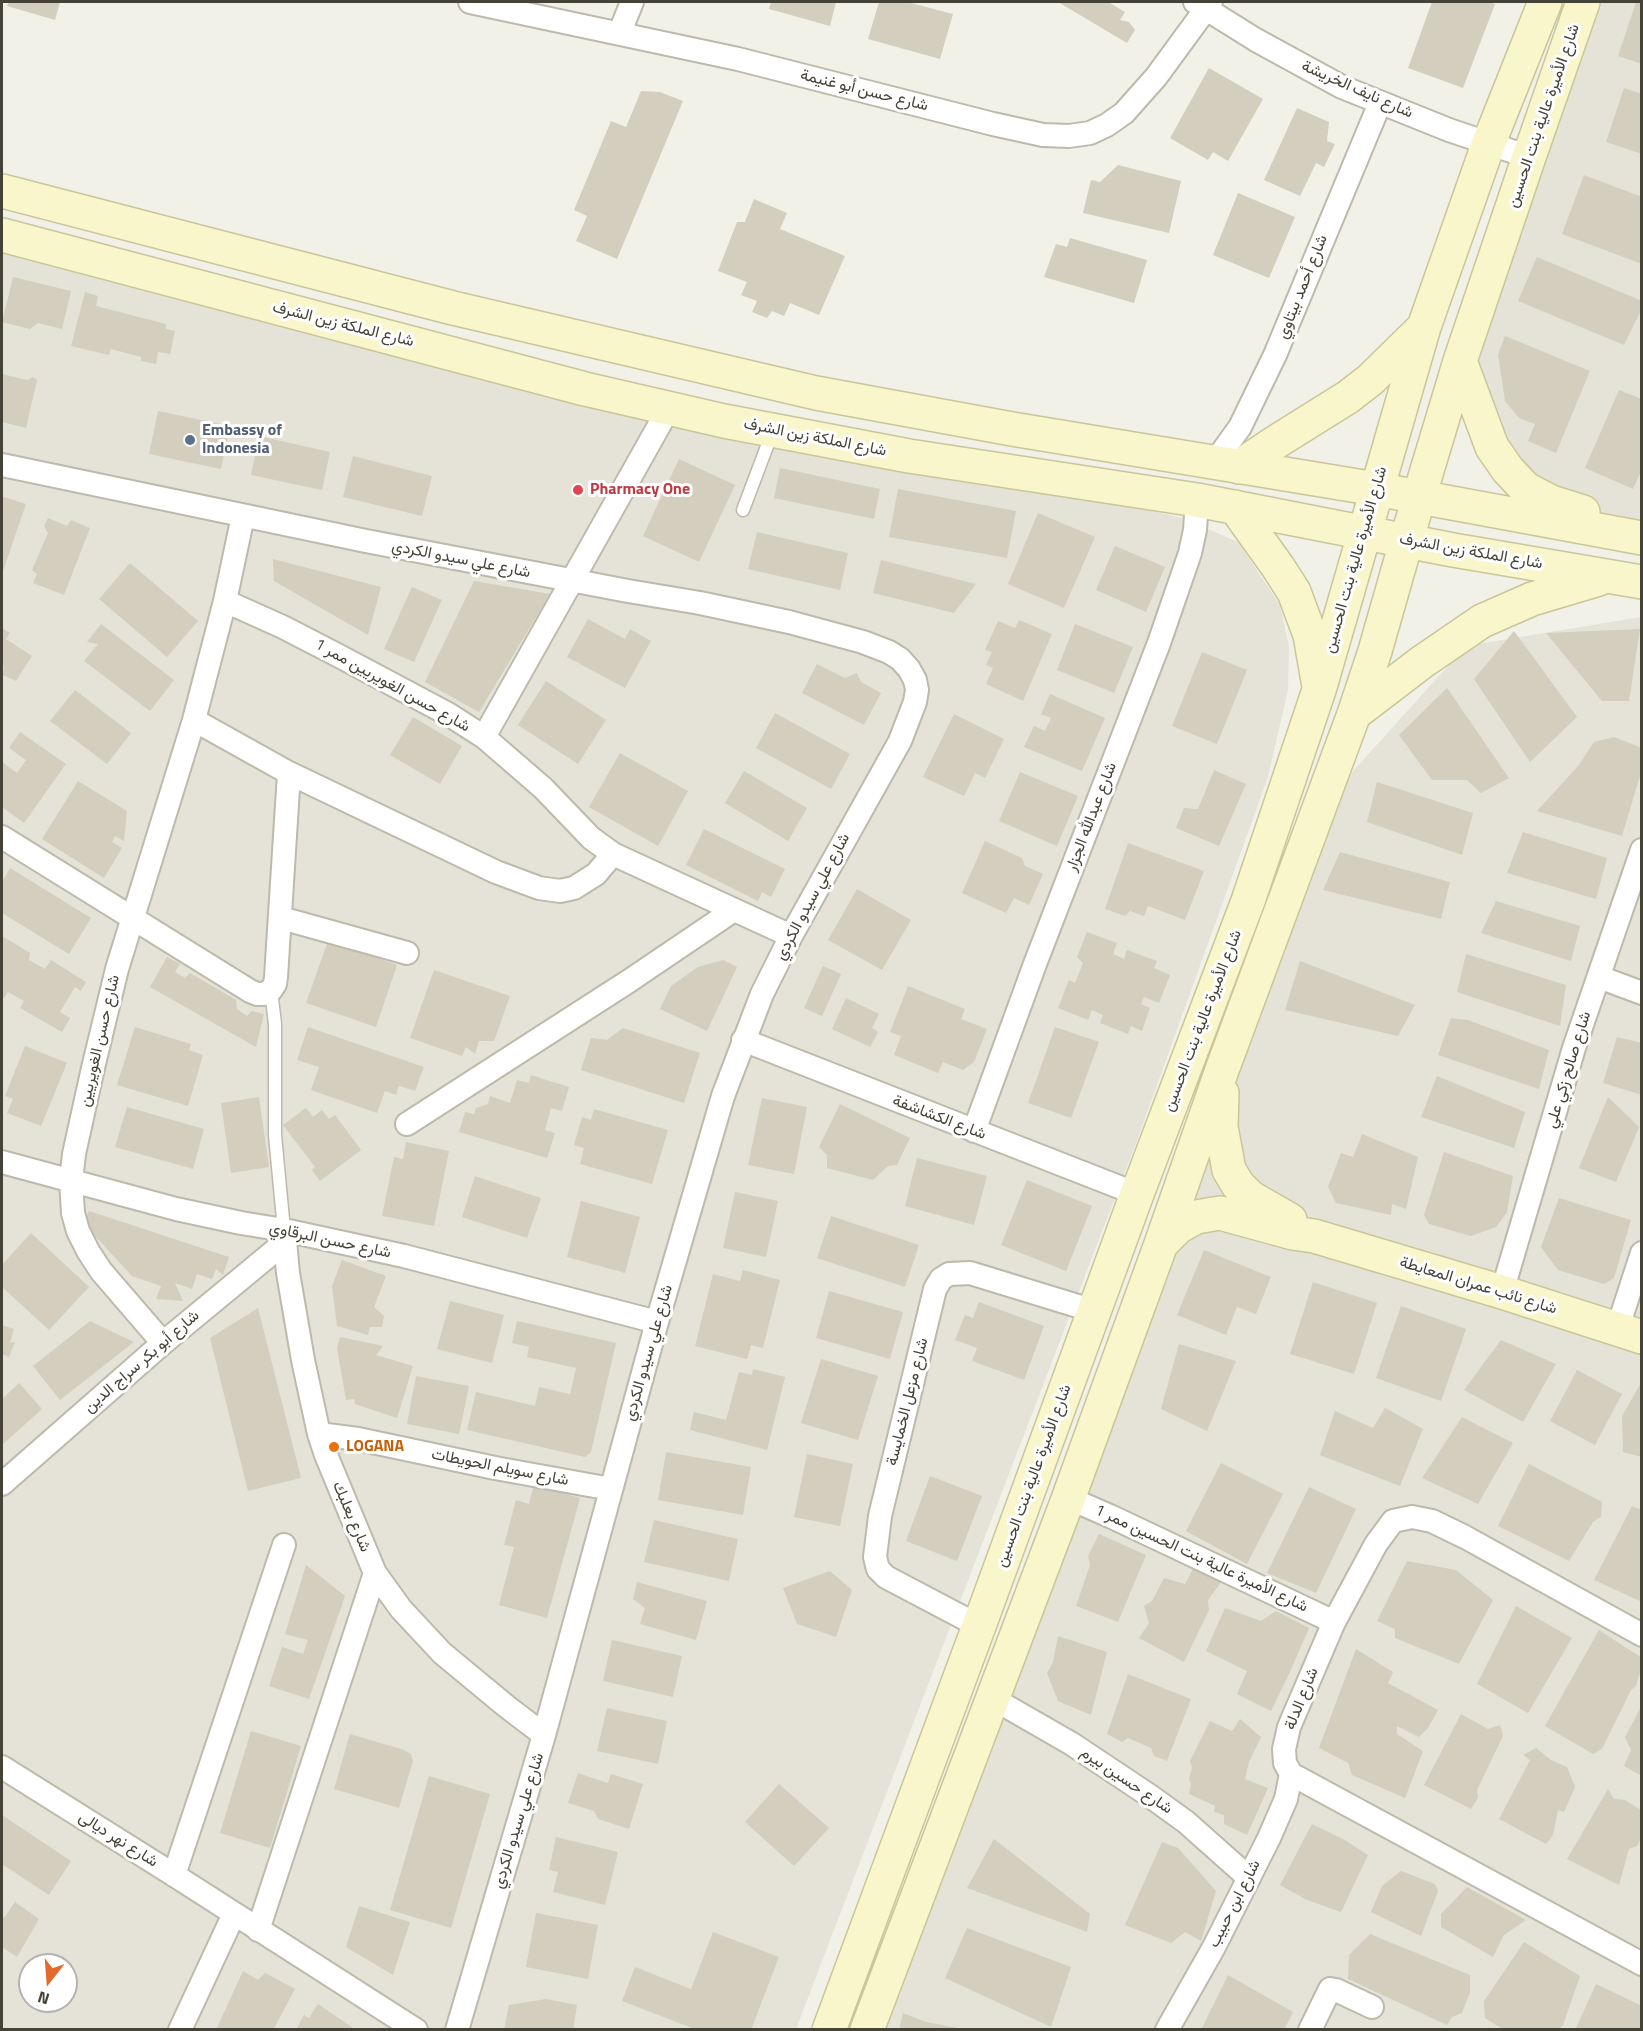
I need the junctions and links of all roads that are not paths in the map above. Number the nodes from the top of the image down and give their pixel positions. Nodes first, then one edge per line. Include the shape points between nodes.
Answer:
1 (470, 2) edge
2 (632, 2) edge
3 (1545, 2) edge
4 (1583, 2) edge
5 (1204, 4) edge
6 (620, 32) junction
7 (1380, 103) junction
8 (1488, 145) junction
9 (1529, 157) junction
10 (2, 191) edge
11 (2, 235) edge
12 (1424, 327) junction
13 (1460, 361) junction
14 (669, 408) junction
15 (773, 431) junction
16 (2, 465) edge
17 (1227, 465) junction
18 (1376, 489) junction
19 (1419, 497) junction
20 (1197, 500) junction
21 (1235, 507) junction
22 (743, 510) dead end
23 (243, 516) junction
24 (1364, 532) junction
25 (1641, 532) edge
26 (1641, 538) edge
27 (1406, 541) junction
28 (1626, 579) edge
29 (572, 580) junction
30 (225, 601) junction
31 (1320, 687) junction
32 (1354, 714) junction
33 (194, 720) junction
34 (484, 737) junction
35 (289, 772) junction
36 (2, 837) edge
37 (1641, 850) edge
38 (613, 854) junction
39 (734, 910) junction
40 (281, 918) junction
41 (133, 919) junction
42 (790, 936) junction
43 (407, 953) dead end
44 (1599, 977) junction
45 (271, 990) junction
46 (1641, 993) edge
47 (743, 1040) junction
48 (1222, 1070) junction
49 (407, 1124) dead end
50 (974, 1131) junction
51 (2, 1162) edge
52 (71, 1181) junction
53 (1137, 1194) junction
54 (284, 1236) junction
55 (1314, 1236) junction
56 (1161, 1244) junction
57 (1641, 1253) edge
58 (1502, 1292) junction
59 (1094, 1311) junction
60 (657, 1322) junction
61 (1629, 1333) edge
62 (163, 1343) junction
63 (319, 1434) junction
64 (2, 1484) edge
65 (611, 1489) junction
66 (1024, 1501) junction
67 (1064, 1509) junction
68 (284, 1545) dead end
69 (375, 1573) junction
70 (1334, 1622) junction
71 (980, 1626) junction
72 (1641, 1635) edge
73 (992, 1698) junction
74 (544, 1735) junction
75 (2, 1767) edge
76 (1291, 1774) junction
77 (174, 1875) junction
78 (1249, 1878) junction
79 (234, 1914) junction
80 (258, 1930) junction
81 (1641, 1964) edge
82 (1372, 2007) dead end
83 (180, 2030) edge
84 (416, 2030) edge
85 (457, 2030) edge
86 (829, 2030) edge
87 (867, 2030) edge
88 (1167, 2030) edge
89 (1310, 2030) edge

1 - 6 street, شارع حسن أبو غنيمة
2 - 6 street
3 - 8 main road, شارع الأميرة عالية بنت الحسين
4 - 9 main road, شارع الأميرة عالية بنت الحسين
5 - 6 street, شارع حسن أبو غنيمة via 1156,77 1124,113 1090,133 1068,136 993,124
5 - 7 street, شارع نايف الخريشة via 1307,69
7 - 8 street, شارع نايف الخريشة
7 - 17 street, شارع أحمد بيتاوي
8 - 9 street, شارع نايف الخريشة
8 - 12 main road, شارع الأميرة عالية بنت الحسين
9 - 13 main road, شارع الأميرة عالية بنت الحسين
10 - 17 main road via 453,308 804,390
11 - 14 main road, شارع الملكة زين الشرف
12 - 17 main road via 1348,397 1276,442
12 - 18 main road, شارع الأميرة عالية بنت الحسين
13 - 19 main road, شارع الأميرة عالية بنت الحسين
13 - 25 main road via 1492,447 1526,489 1551,502
14 - 15 main road, شارع الملكة زين الشرف
14 - 29 street
15 - 20 main road, شارع الملكة زين الشرف
15 - 22 lane
16 - 23 street, شارع علي سيدو الكردي
17 - 18 main road
18 - 19 main road
18 - 24 main road, شارع الأميرة عالية بنت الحسين
19 - 26 main road
19 - 27 main road, شارع الأميرة عالية بنت الحسين
20 - 21 main road, شارع الملكة زين الشرف
20 - 50 street, شارع عبدالله الجزار via 1190,554 1159,643
21 - 24 main road, شارع الملكة زين الشرف
21 - 31 main road via 1294,592 1310,634
23 - 29 street, شارع علي سيدو الكردي
23 - 30 street, شارع حسن الغويريين
24 - 27 main road, شارع الملكة زين الشرف
24 - 31 main road, شارع الأميرة عالية بنت الحسين
27 - 28 main road, شارع الملكة زين الشرف
27 - 32 main road, شارع الأميرة عالية بنت الحسين
28 - 32 main road via 1574,585 1482,621
29 - 34 street
29 - 42 street, شارع علي سيدو الكردي via 700,603 853,639 889,652 909,669 917,690 900,741
30 - 33 street, شارع حسن الغويريين
30 - 34 street, شارع حسن الغويريين ممر 1 via 341,657
31 - 53 main road, شارع الأميرة عالية بنت الحسين via 1248,901
32 - 48 main road, شارع الأميرة عالية بنت الحسين
33 - 35 street
33 - 41 street, شارع حسن الغويريين
34 - 38 street, شارع حسن الغويريين ممر 1
35 - 38 street via 496,872 539,888 574,888 596,874
35 - 40 street
36 - 41 street
37 - 44 street, شارع صالح زكي علي
38 - 39 street, شارع حسن الغويريين ممر 1
39 - 42 street, شارع حسن الغويريين ممر 1
39 - 49 street
40 - 43 street
40 - 45 street via 276,984
41 - 45 street via 250,991 264,994
41 - 52 street, شارع حسن الغويريين via 93,1068
42 - 47 street, شارع علي سيدو الكردي
44 - 46 street
44 - 58 street, شارع صالح زكي علي
45 - 54 lane via 275,1024 275,1135
47 - 50 street, شارع الكشاشفة
47 - 60 street, شارع علي سيدو الكردي via 709,1141
48 - 55 main road, شارع نائب عمران المعايطة via 1221,1127 1229,1170 1250,1197
48 - 56 main road, شارع الأميرة عالية بنت الحسين
50 - 53 street, شارع الكشاشفة
51 - 52 street, شارع حسن البرقاوي
52 - 54 street, شارع حسن البرقاوي
52 - 62 street, شارع حسن الغويريين via 73,1213 88,1251
53 - 59 main road, شارع الأميرة عالية بنت الحسين
54 - 60 street, شارع حسن البرقاوي via 414,1259
54 - 62 street, شارع أبو بكر سراج الدين
54 - 63 street, شارع بعلبك
55 - 56 main road, شارع نائب عمران المعايطة via 1213,1214 1196,1217 1178,1227
55 - 58 main road, شارع نائب عمران المعايطة
56 - 67 main road, شارع الأميرة عالية بنت الحسين
57 - 61 street
58 - 61 main road, شارع نائب عمران المعايطة
59 - 66 main road, شارع الأميرة عالية بنت الحسين
59 - 71 street, شارع مزعل الخمايسة via 970,1273 949,1274 935,1289 880,1516 875,1557 885,1577
60 - 65 street, شارع علي سيدو الكردي
62 - 64 street, شارع أبو بكر سراج الدين
63 - 65 street, شارع سويلم الحويطات
63 - 69 street, شارع بعلبك
65 - 74 street, شارع علي سيدو الكردي
66 - 67 main road
66 - 71 main road, شارع الأميرة عالية بنت الحسين
67 - 70 street, شارع الأميرة عالية بنت الحسين ممر 1 via 1080,1503
67 - 73 main road, شارع الأميرة عالية بنت الحسين
68 - 77 street
69 - 74 street, شارع بعلبك via 400,1609 442,1653
69 - 80 street
70 - 72 street, شارع الدلة via 1376,1544 1393,1521 1412,1516 1465,1537
70 - 76 street, شارع الدلة via 1288,1727 1284,1749
71 - 86 main road, شارع الأميرة عالية بنت الحسين
73 - 78 street, شارع حسين بيرم via 1072,1744 1150,1796
73 - 87 main road, شارع الأميرة عالية بنت الحسين
74 - 85 street, شارع علي سيدو الكردي
75 - 77 street, شارع نهر ديالى
76 - 78 street, شارع ابن حبيب via 1286,1799
76 - 81 street
77 - 79 street, شارع نهر ديالى
78 - 88 street, شارع ابن حبيب
79 - 80 street, شارع نهر ديالى
79 - 83 street
80 - 84 street, شارع نهر ديالى
82 - 89 street via 1330,1989

